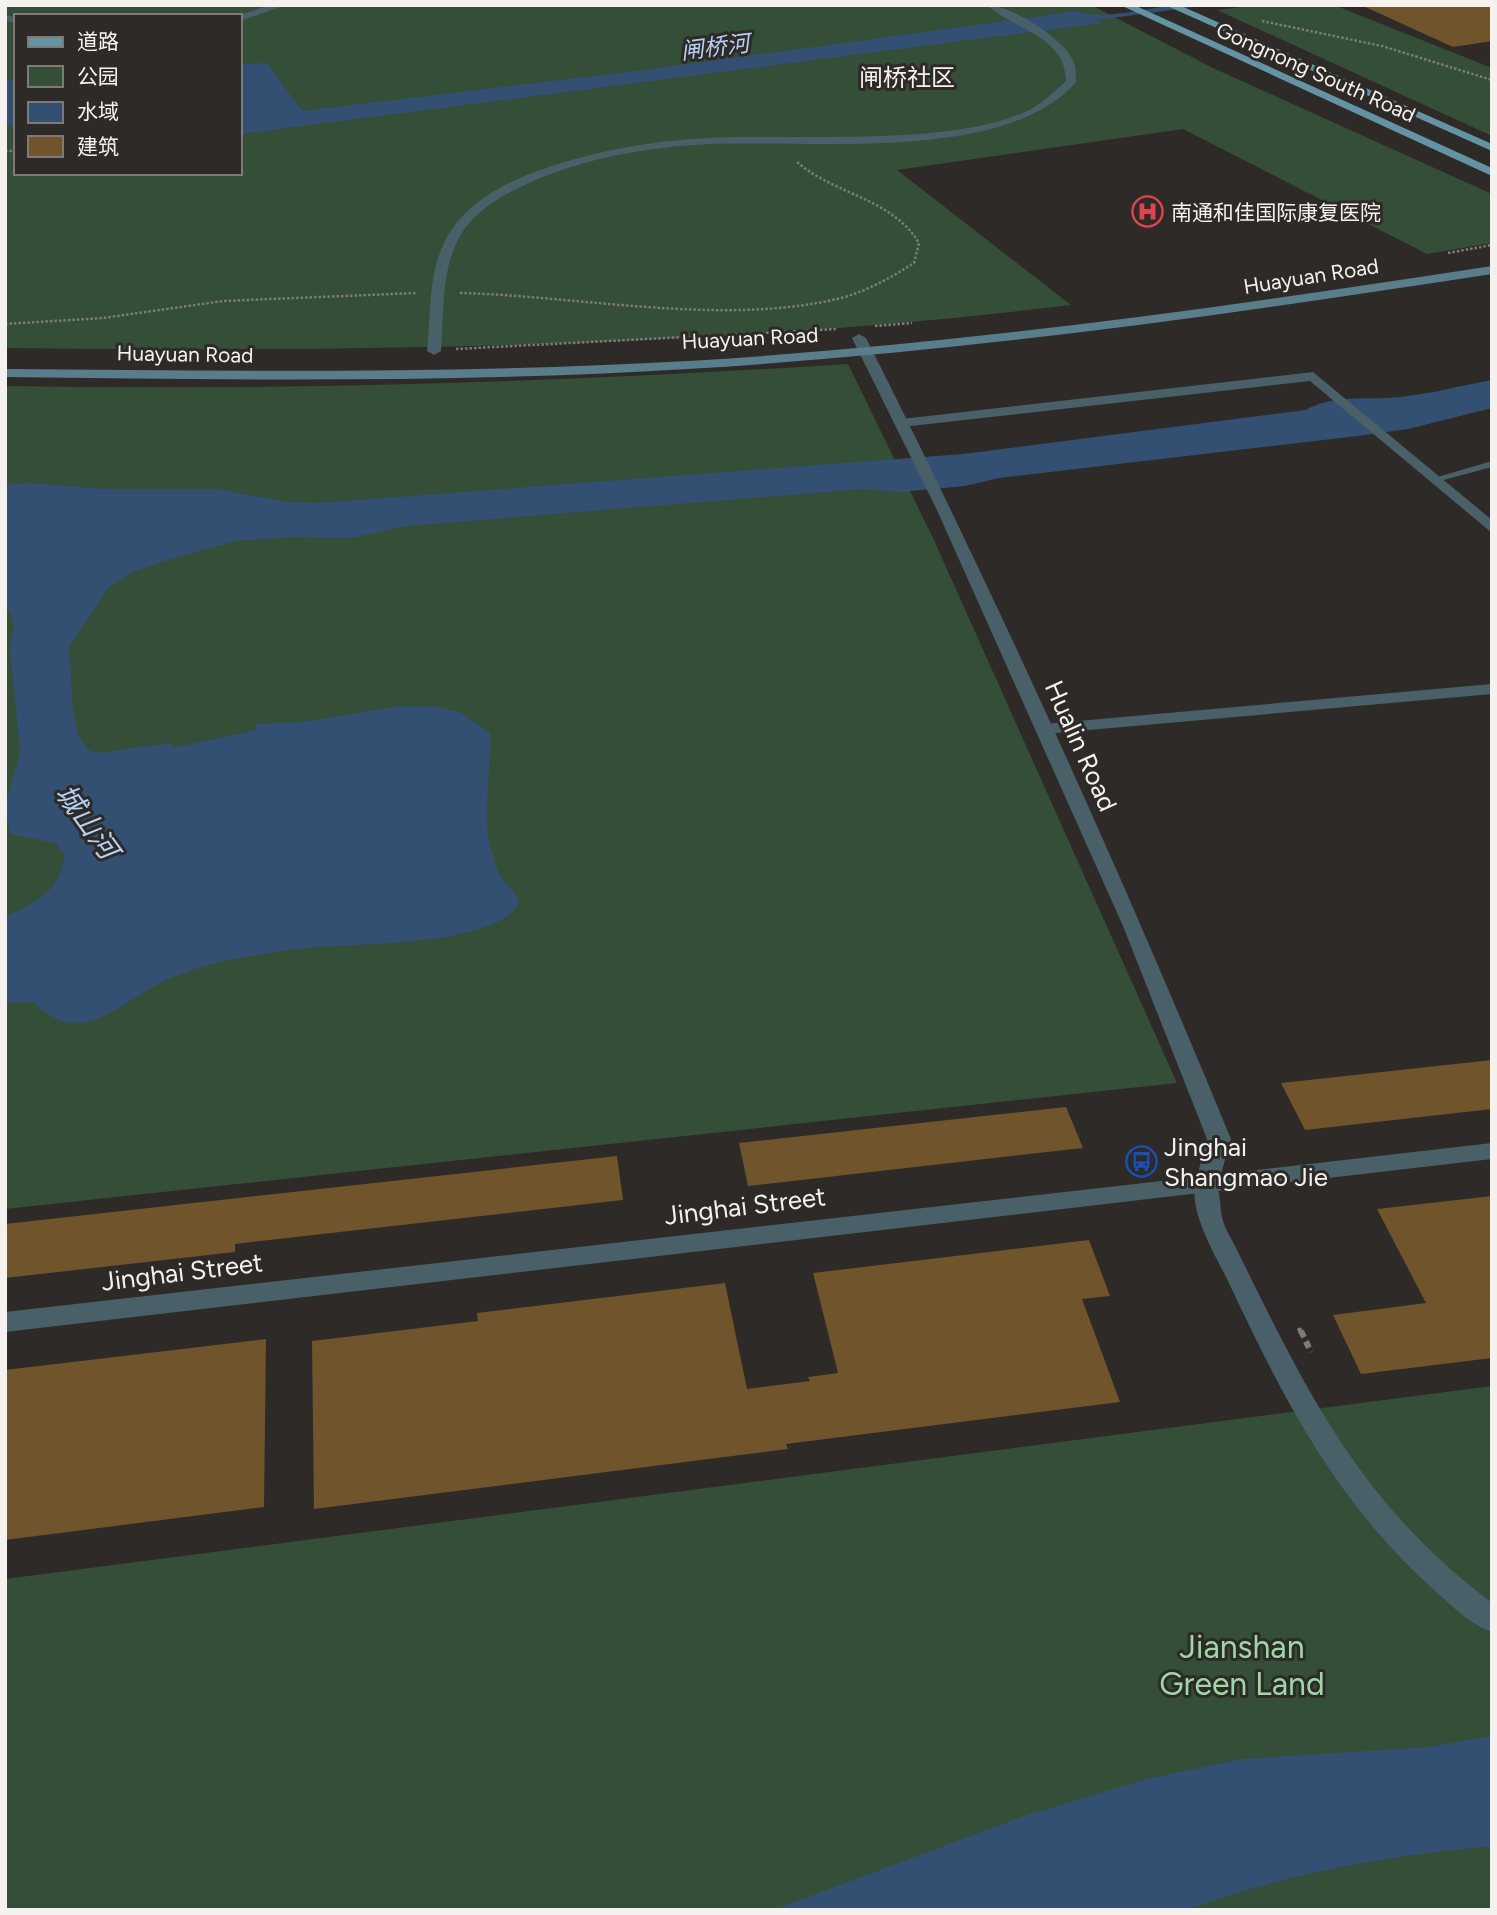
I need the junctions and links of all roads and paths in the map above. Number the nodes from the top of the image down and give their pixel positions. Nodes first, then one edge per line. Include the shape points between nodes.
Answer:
1 (281, 5) edge
2 (992, 5) edge
3 (1170, 5) edge
4 (1398, 5) edge
5 (1128, 7) edge
6 (1388, 7) edge
7 (242, 17) edge
8 (1255, 19) dead end
9 (1492, 80) edge
10 (788, 138) junction
11 (1492, 148) edge
12 (1492, 173) edge
13 (1492, 245) edge
14 (1437, 254) dead end
15 (1492, 259) edge
16 (1492, 270) edge
17 (440, 293) junction
18 (922, 322) dead end
19 (5, 324) edge
20 (873, 326) dead end
21 (858, 339) junction
22 (450, 349) dead end
23 (434, 351) dead end
24 (5, 361) edge
25 (5, 373) edge
26 (902, 422) junction
27 (1492, 464) edge
28 (1436, 479) junction
29 (1492, 528) edge
30 (1492, 689) edge
31 (1044, 729) junction
32 (1492, 1151) edge
33 (1206, 1186) junction
34 (5, 1322) edge
35 (1297, 1325) dead end
36 (1316, 1361) dead end
37 (1492, 1620) edge

1 - 7 street
2 - 10 street via 1061,49 1071,62 1071,82 1055,98 1021,116 933,136
3 - 11 main road, Gongnong South Road
4 - 6 lane
5 - 12 main road, Gongnong South Road
8 - 9 path via 1382,47
10 - 17 street via 636,148 524,180 492,196 457,231 446,253
10 - 17 path via 793,155 806,171 828,186 889,211 912,231 919,243 914,263 851,295 743,309
13 - 14 path
15 - 21 main road, Huayuan Road via 1262,294
16 - 21 main road, Huayuan Road via 1060,332
17 - 19 path via 222,301 103,318
17 - 23 street
18 - 20 path
21 - 22 path
21 - 24 main road, Huayuan Road via 519,358 265,363
21 - 25 main road, Huayuan Road via 781,358 508,371 257,376
21 - 26 street, Hualin Road
26 - 28 street via 1313,376
26 - 31 street, Hualin Road
27 - 28 lane
28 - 29 street
30 - 31 street
31 - 33 street, Hualin Road via 1133,926 1219,1139
32 - 33 street, Jinghai Street
33 - 34 street, Jinghai Street
33 - 37 street via 1210,1222 1309,1415 1349,1479 1402,1538
35 - 36 path

